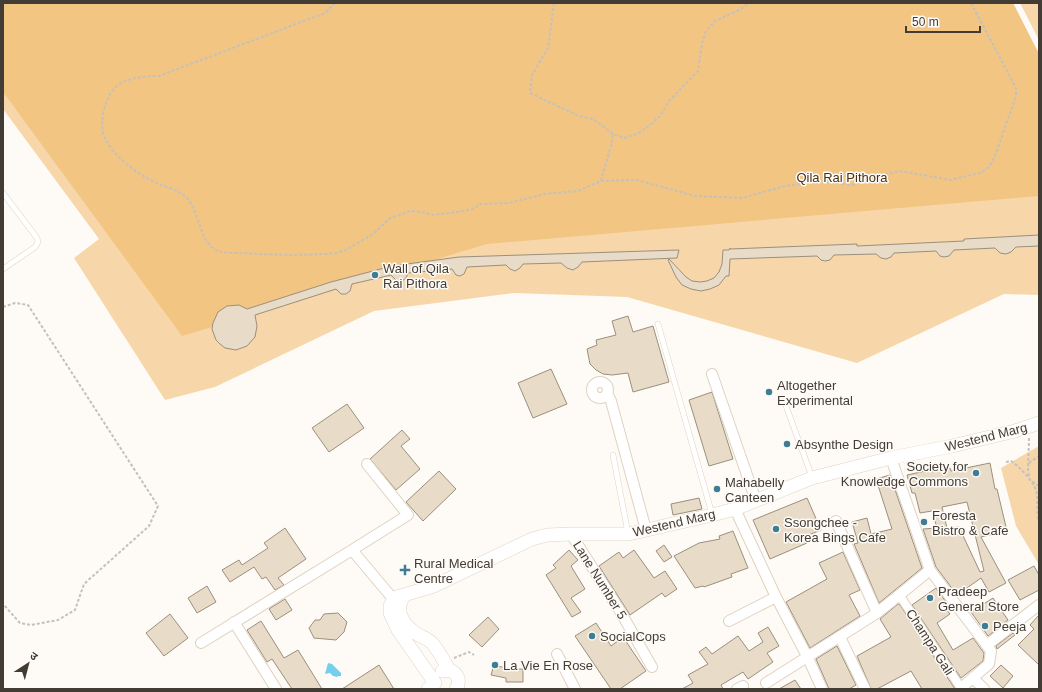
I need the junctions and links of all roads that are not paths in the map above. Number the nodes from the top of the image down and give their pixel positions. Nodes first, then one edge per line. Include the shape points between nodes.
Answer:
1 (3, 193) edge
2 (3, 269) edge
3 (658, 324) dead end
4 (712, 374) dead end
5 (607, 393) dead end
6 (786, 406) dead end
7 (1034, 425) edge
8 (613, 455) dead end
9 (891, 458) junction
10 (368, 464) dead end
11 (812, 478) junction
12 (756, 501) junction
13 (735, 509) junction
14 (712, 515) junction
15 (836, 521) dead end
16 (646, 530) junction
17 (571, 534) junction
18 (629, 534) junction
19 (352, 550) junction
20 (930, 570) junction
21 (900, 596) junction
22 (399, 597) junction
23 (776, 597) junction
24 (1039, 605) edge
25 (877, 613) junction
26 (729, 621) dead end
27 (234, 622) junction
28 (840, 637) junction
29 (201, 643) dead end
30 (987, 645) junction
31 (557, 654) dead end
32 (808, 658) junction
33 (652, 667) dead end
34 (449, 670) junction
35 (973, 678) junction
36 (766, 683) dead end
37 (434, 687) edge
38 (961, 688) joint
39 (276, 689) edge
40 (456, 689) edge
41 (575, 689) edge
42 (822, 689) edge
43 (865, 689) edge
44 (984, 689) edge

1 - 2 lane via 38,242 35,247
3 - 14 lane
4 - 12 street
5 - 16 street
6 - 11 lane
7 - 9 street, Westend Marg via 952,446
8 - 18 lane
9 - 11 street, Westend Marg
9 - 20 street
10 - 19 street via 408,515
11 - 12 street, Westend Marg
12 - 13 street, Westend Marg
13 - 14 street, Westend Marg
13 - 23 street
14 - 16 street, Westend Marg
15 - 25 street
16 - 18 street, Westend Marg
17 - 18 street, Westend Marg
17 - 22 street, Westend Marg via 547,535 532,539 434,586
17 - 33 street, Lane Number 5
19 - 22 street
19 - 27 street
20 - 21 street
20 - 30 street
21 - 25 street
21 - 38 street, Champa Gali
22 - 34 street via 398,607 406,625 436,648
22 - 37 street via 389,609 398,630
23 - 26 street
23 - 32 street
24 - 30 street
25 - 28 street
27 - 29 street
27 - 39 street
28 - 32 street
28 - 43 street
30 - 35 street via 991,650 989,664
31 - 41 street
32 - 36 street
32 - 42 street
34 - 37 street via 437,674
34 - 40 street via 458,677
35 - 38 street
35 - 44 street

